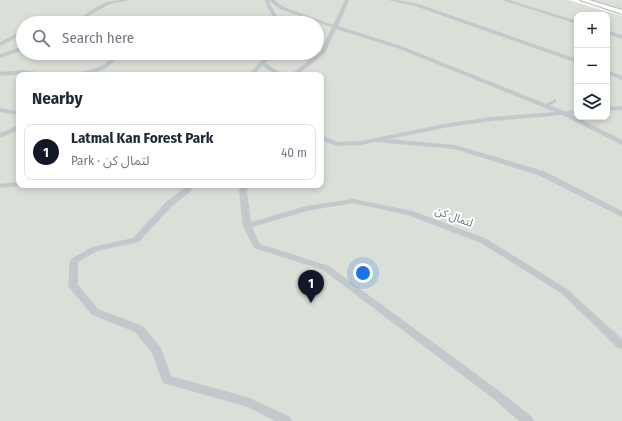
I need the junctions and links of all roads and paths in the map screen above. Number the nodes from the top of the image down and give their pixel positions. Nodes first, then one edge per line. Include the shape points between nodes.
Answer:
1 (128, 0) edge
2 (267, 0) edge
3 (271, 0) edge
4 (347, 0) edge
5 (390, 0) edge
6 (504, 0) edge
7 (583, 0) edge
8 (622, 12) edge
9 (86, 16) edge
10 (275, 16) edge
11 (305, 16) edge
12 (574, 22) edge
13 (324, 23) edge
14 (334, 26) junction
15 (610, 33) edge
16 (16, 36) edge
17 (622, 37) edge
18 (0, 44) edge
19 (16, 50) edge
20 (324, 50) edge
21 (0, 56) edge
22 (113, 60) edge
23 (265, 60) edge
24 (313, 60) edge
25 (574, 60) edge
26 (262, 64) junction
27 (87, 72) edge
28 (254, 72) edge
29 (276, 72) edge
30 (297, 72) edge
31 (16, 73) edge
32 (610, 73) edge
33 (0, 74) edge
34 (622, 78) edge
35 (555, 101) dead end
36 (545, 106) junction
37 (622, 108) edge
38 (610, 109) edge
39 (0, 110) edge
40 (574, 112) edge
41 (16, 113) edge
42 (563, 113) junction
43 (16, 128) edge
44 (0, 136) edge
45 (324, 138) edge
46 (373, 140) junction
47 (622, 143) edge
48 (16, 184) edge
49 (0, 186) edge
50 (188, 188) edge
51 (244, 188) edge
52 (622, 214) edge
53 (247, 226) junction
54 (622, 345) edge
55 (286, 421) edge
56 (528, 421) edge

1 - 9 street via 109,3
2 - 10 street
3 - 11 street via 282,8
4 - 14 street
5 - 25 street via 416,5
6 - 12 street
7 - 8 main road
13 - 14 street
14 - 20 street
14 - 36 street via 399,47
15 - 17 street
16 - 18 street
19 - 21 street
22 - 27 street via 107,65
23 - 26 street
24 - 30 street
26 - 28 street
26 - 29 street
31 - 33 street
32 - 34 street
35 - 36 lane
36 - 42 street
37 - 38 street
39 - 41 street
40 - 42 street
42 - 46 street via 449,125
42 - 47 street
43 - 44 street
45 - 46 street via 336,144
46 - 52 street via 455,147 541,173
48 - 49 street
50 - 55 street via 169,204 136,240 95,249 74,261 73,286 95,312 139,329 157,351 167,380 250,403
51 - 53 street
53 - 54 street, لتمال کن via 306,209 353,201 410,213 491,245 564,291
53 - 56 street via 257,246 326,268

